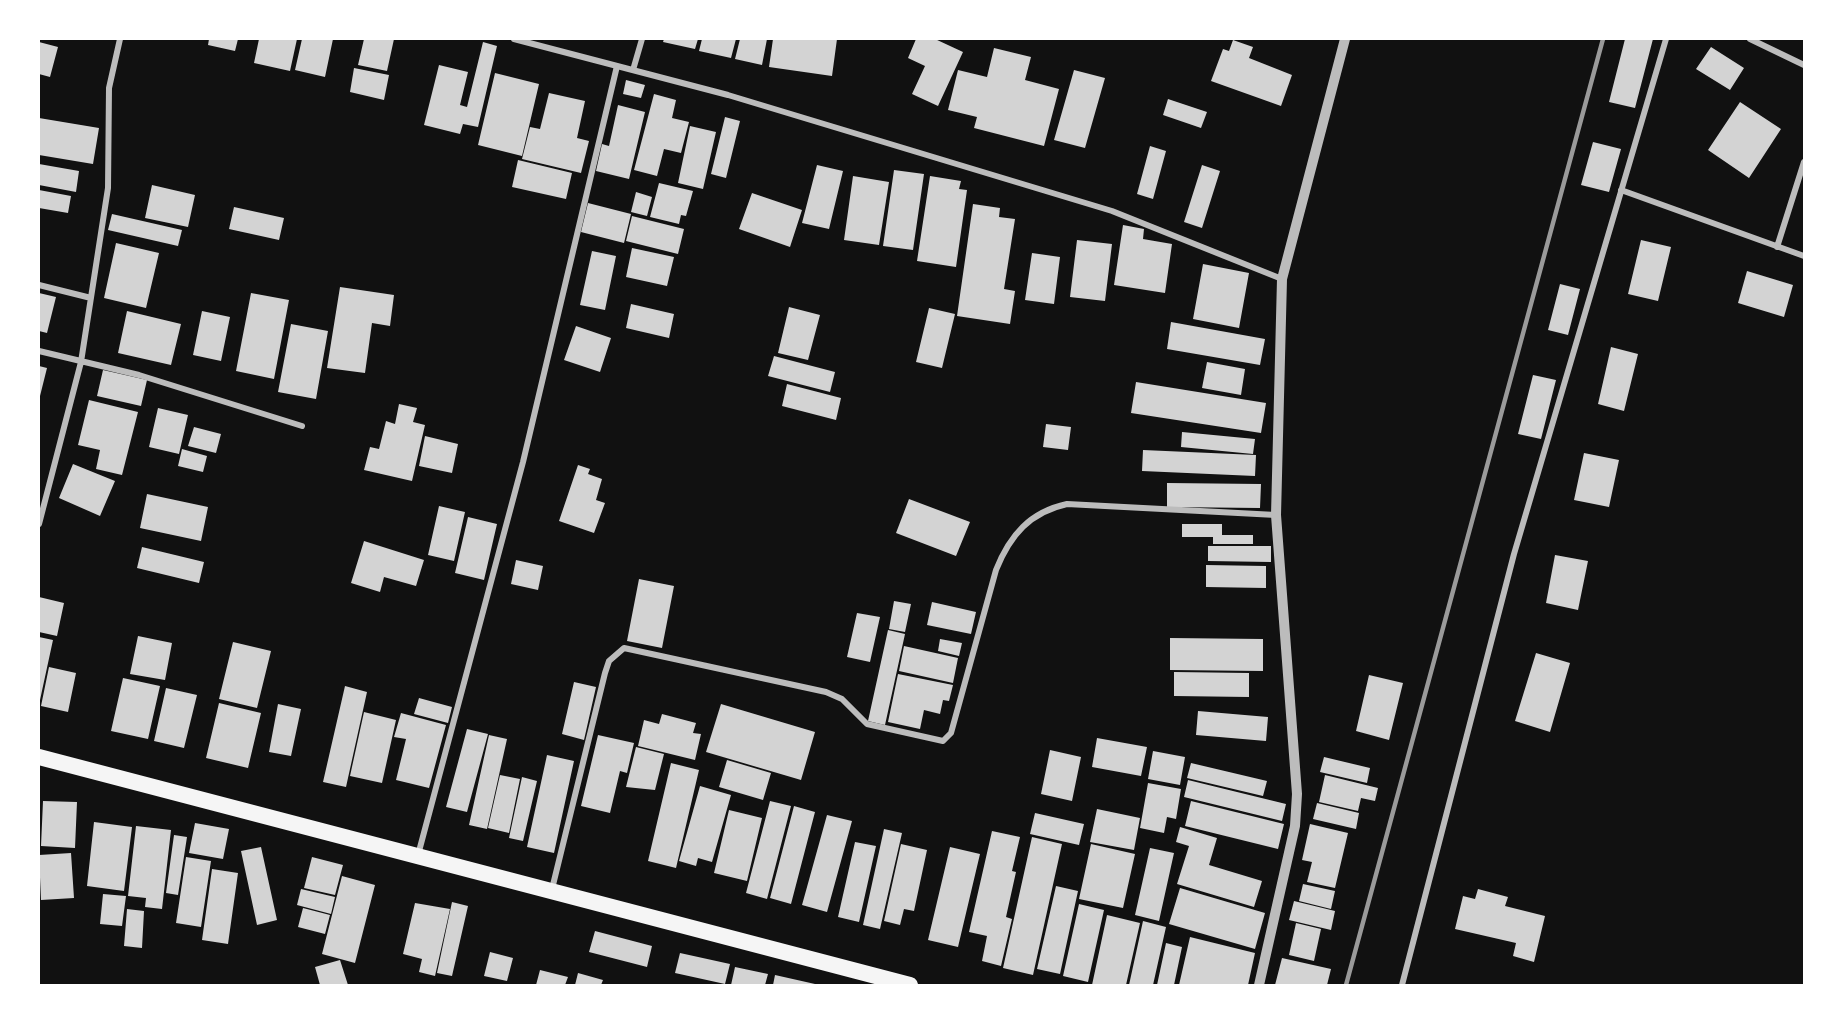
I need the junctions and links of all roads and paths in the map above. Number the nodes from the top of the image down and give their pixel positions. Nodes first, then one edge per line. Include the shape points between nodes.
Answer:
1 (120, 39) edge
2 (514, 39) edge
3 (642, 39) edge
4 (1345, 39) edge
5 (1666, 39) edge
6 (1750, 39) edge
7 (1804, 65) edge
8 (617, 66) junction
9 (633, 70) junction
10 (1804, 162) edge
11 (1622, 190) junction
12 (1777, 248) junction
13 (1804, 256) edge
14 (1282, 279) junction
15 (39, 285) edge
16 (91, 298) junction
17 (39, 351) edge
18 (81, 362) junction
19 (302, 426) dead end
20 (1276, 515) junction
21 (39, 524) edge
22 (39, 757) edge
23 (418, 855) junction
24 (552, 891) junction
25 (910, 985) edge
26 (1259, 985) edge
27 (1402, 985) edge

1 - 16 street via 109,88 108,188
2 - 8 street
3 - 9 street
4 - 14 street
5 - 11 street
6 - 7 street
8 - 9 street
8 - 23 street via 523,462
9 - 14 street via 1112,212
10 - 12 street
11 - 12 street
11 - 27 street via 1514,554
12 - 13 street
14 - 20 street
15 - 16 street
16 - 18 street
17 - 18 street
18 - 19 street via 139,375
18 - 21 street
20 - 24 street via 1067,504 1047,508 1027,520 1004,549 996,570 951,733 943,741 867,724 842,699 826,692 624,648 609,661 605,673
20 - 26 street via 1297,794 1295,826
22 - 23 highway
23 - 24 highway
24 - 25 highway

